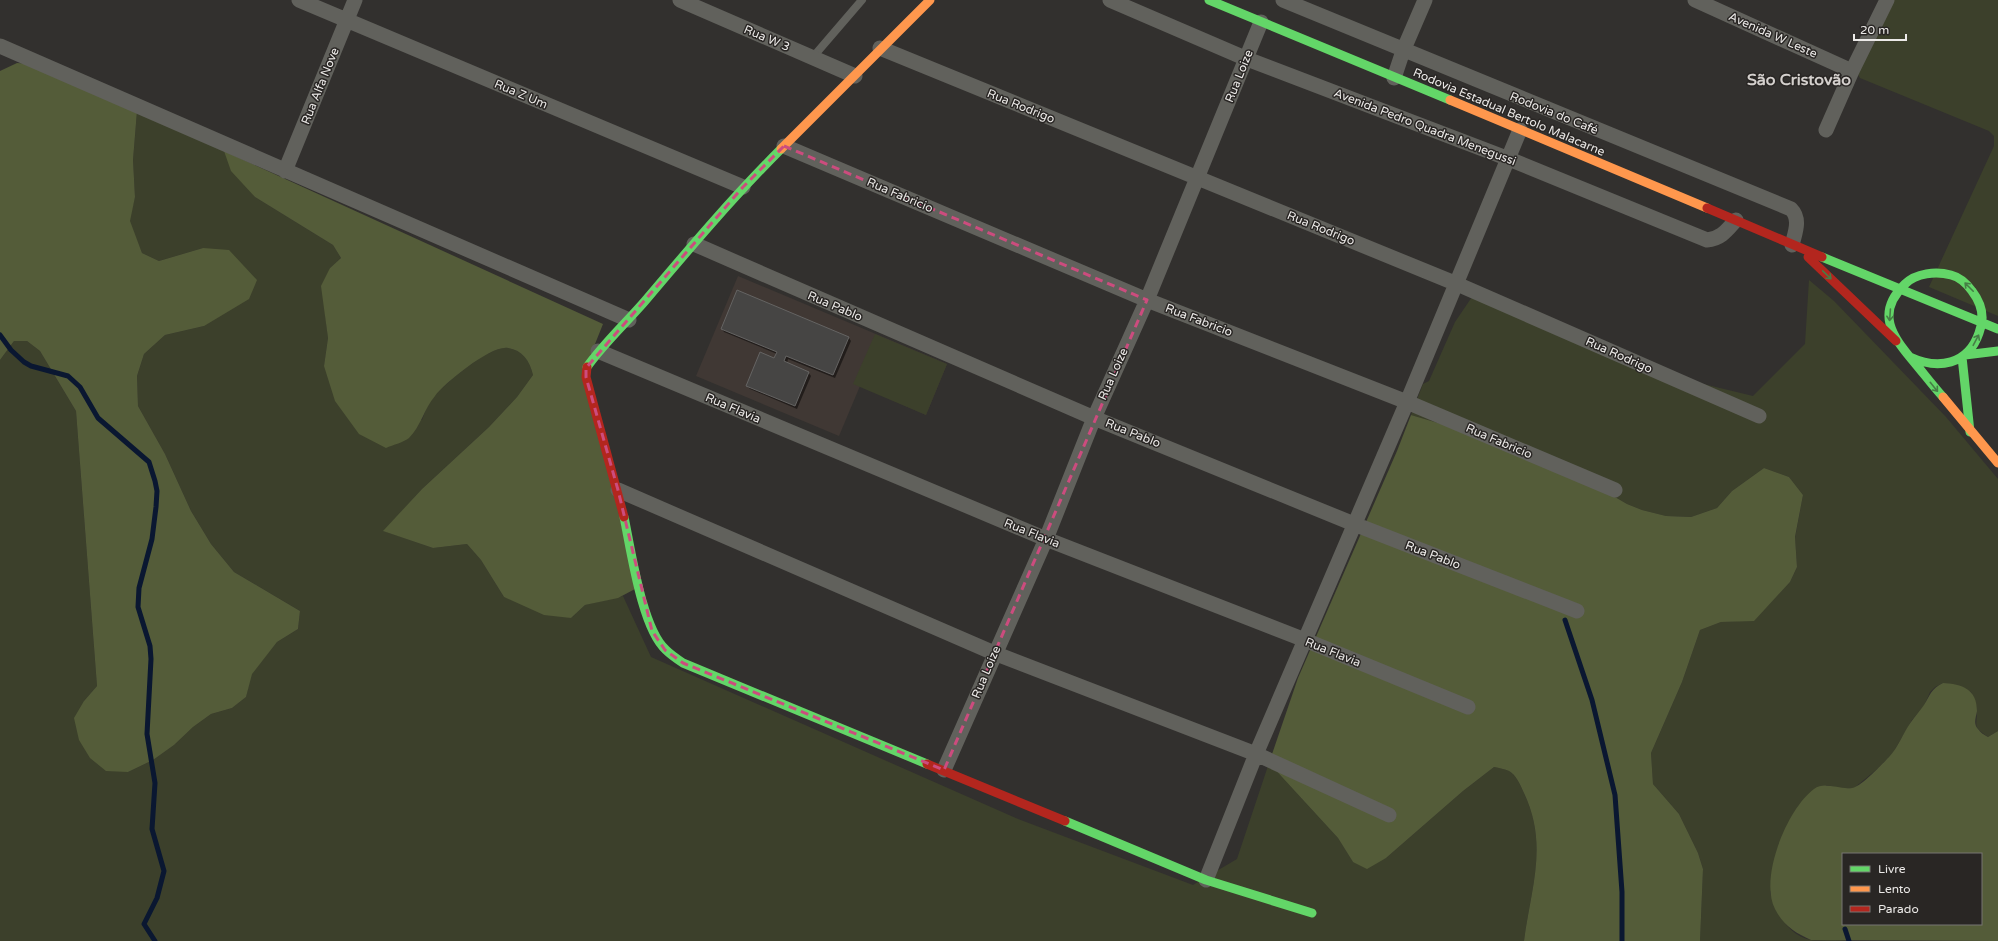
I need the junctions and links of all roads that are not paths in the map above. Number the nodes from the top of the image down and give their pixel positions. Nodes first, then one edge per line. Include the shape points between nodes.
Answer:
1 (299, 0) edge
2 (355, 0) edge
3 (680, 0) edge
4 (862, 0) edge
5 (930, 0) edge
6 (1110, 0) edge
7 (1209, 0) edge
8 (1283, 0) edge
9 (1425, 0) edge
10 (1695, 0) edge
11 (1887, 0) edge
12 (347, 20) junction
13 (1261, 22) junction
14 (0, 46) edge
15 (880, 48) junction
16 (1403, 51) junction
17 (813, 57) junction
18 (1247, 58) junction
19 (1852, 71) junction
20 (855, 76) junction
21 (1394, 78) junction
22 (1520, 130) junction
23 (1826, 130) dead end
24 (784, 146) junction
25 (1509, 159) junction
26 (285, 171) junction
27 (1198, 178) junction
28 (743, 187) junction
29 (1736, 220) junction
30 (694, 244) junction
31 (1796, 246) junction
32 (1456, 284) junction
33 (1899, 290) junction
34 (1147, 300) junction
35 (629, 320) junction
36 (1982, 322) junction
37 (1998, 329) edge
38 (1896, 341) junction
39 (598, 351) junction
40 (1998, 351) edge
41 (1964, 356) junction
42 (1910, 357) junction
43 (1407, 402) junction
44 (1759, 416) dead end
45 (1094, 418) junction
46 (1970, 432) junction
47 (1998, 463) edge
48 (618, 490) junction
49 (1615, 490) dead end
50 (1354, 524) junction
51 (1046, 539) junction
52 (1577, 611) dead end
53 (1305, 640) junction
54 (994, 653) junction
55 (1468, 707) dead end
56 (1256, 754) junction
57 (944, 770) junction
58 (1389, 815) dead end
59 (1206, 880) junction
60 (1312, 913) dead end

1 - 12 street, Rua Z Um
2 - 12 street, Rua Alfa Nove
3 - 17 street, Rua W 3
4 - 17 lane
5 - 15 main road
6 - 18 street, Avenida Pedro Quadra Menegussi
7 - 13 main road, Rodovia Estadual Bertolo Malacarne
8 - 16 street, Rodovia do Café
9 - 16 street
10 - 19 street, Avenida W Leste
11 - 19 street
12 - 26 street, Rua Alfa Nove
12 - 28 street, Rua Z Um
13 - 18 street, Rua Loize
13 - 21 main road, Rodovia Estadual Bertolo Malacarne
14 - 26 street
15 - 20 main road
15 - 27 street, Rua Rodrigo
16 - 21 street
16 - 31 street, Rodovia do Café via 1791,209 1797,220
17 - 20 street, Rua W 3
18 - 25 street, Avenida Pedro Quadra Menegussi
18 - 27 street, Rua Loize
19 - 23 street
20 - 24 main road
21 - 22 main road, Rodovia Estadual Bertolo Malacarne
22 - 25 street
22 - 29 main road, Rodovia Estadual Bertolo Malacarne
24 - 28 main road
24 - 34 street, Rua Fabricio
25 - 29 street, Avenida Pedro Quadra Menegussi via 1707,240 1722,235
25 - 32 street
26 - 35 street
27 - 32 street, Rua Rodrigo
27 - 34 street, Rua Loize
28 - 30 main road
29 - 31 main road, Rodovia Estadual Bertolo Malacarne
30 - 35 main road
30 - 45 street, Rua Pablo
31 - 33 main road, Rodovia Estadual Bertolo Malacarne
31 -> 38 main road
32 - 43 street
32 - 44 street, Rua Rodrigo
33 - 36 main road, Rodovia Estadual Bertolo Malacarne
36 -> 33 main road via 1981,305 1973,291 1961,279 1946,273 1930,272 1914,277
33 -> 38 main road via 1893,299 1890,313 1890,328
34 - 43 street, Rua Fabricio
34 - 45 street, Rua Loize
35 - 39 main road
36 - 37 main road
41 -> 36 main road via 1977,340
38 - 42 main road
39 - 48 main road via 586,368 586,377
39 - 51 street, Rua Flavia
40 - 41 main road
41 - 42 main road via 1950,363 1936,365 1922,363
41 - 46 main road
42 -> 46 main road
43 - 49 street, Rua Fabricio
43 - 50 street
45 - 50 street, Rua Pablo
45 - 51 street, Rua Loize
46 - 47 main road
48 - 54 street
48 - 57 main road via 645,611 652,631 665,650 683,663
50 - 52 street, Rua Pablo
50 - 53 street
51 - 53 street, Rua Flavia
51 - 54 street, Rua Loize
53 - 55 street, Rua Flavia
53 - 56 street
54 - 56 street
54 - 57 street, Rua Loize
56 - 58 street
56 - 59 street
57 - 59 main road
59 - 60 main road

